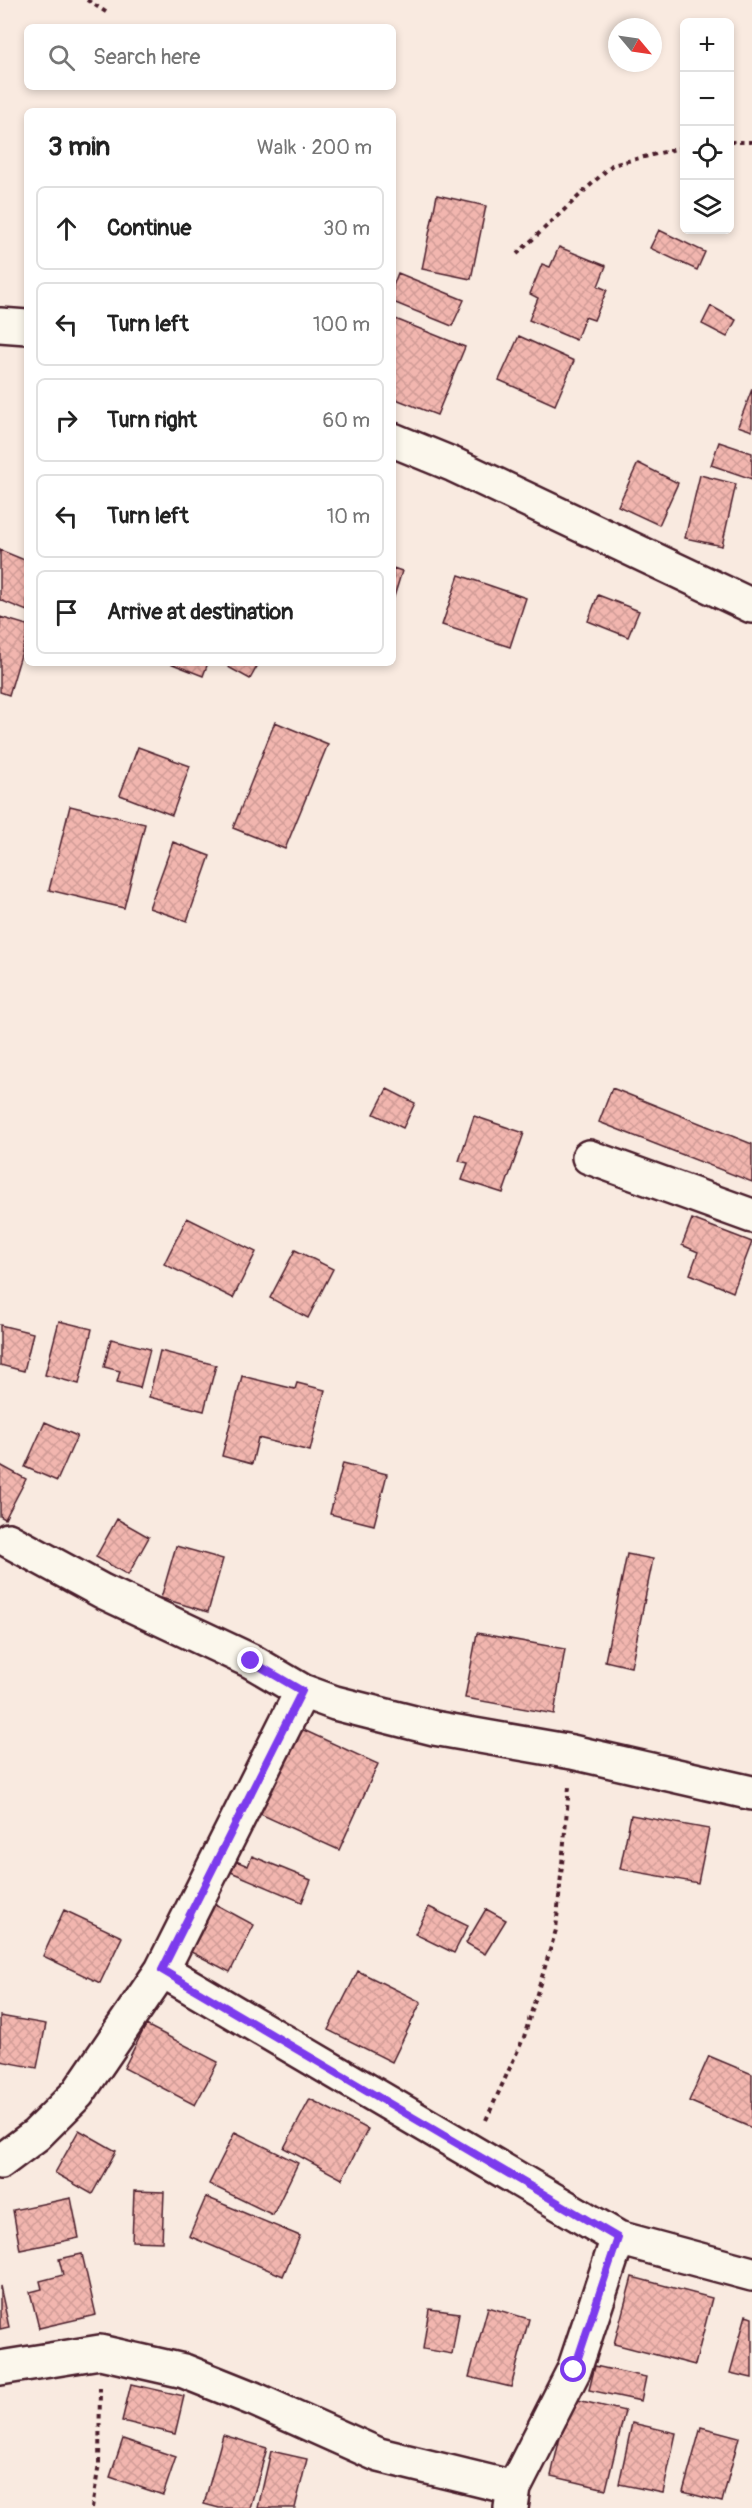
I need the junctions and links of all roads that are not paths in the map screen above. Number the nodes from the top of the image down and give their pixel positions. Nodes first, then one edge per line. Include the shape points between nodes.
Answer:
1 (0, 325) edge
2 (24, 327) edge
3 (396, 441) edge
4 (752, 606) edge
5 (589, 1157) dead end
6 (752, 1216) edge
7 (8, 1540) dead end
8 (302, 1691) junction
9 (752, 1793) edge
10 (162, 1970) junction
11 (0, 2162) edge
12 (618, 2238) junction
13 (752, 2274) edge
14 (0, 2368) edge
15 (512, 2498) edge

1 - 2 street
3 - 4 street
5 - 6 street
7 - 8 street via 102,1591 251,1661
8 - 9 street via 434,1728 572,1752
8 - 10 street
10 - 11 street via 78,2093 36,2135
10 - 12 street
12 - 13 street
12 - 15 street via 574,2370
14 - 15 street via 100,2352 184,2371 379,2455

